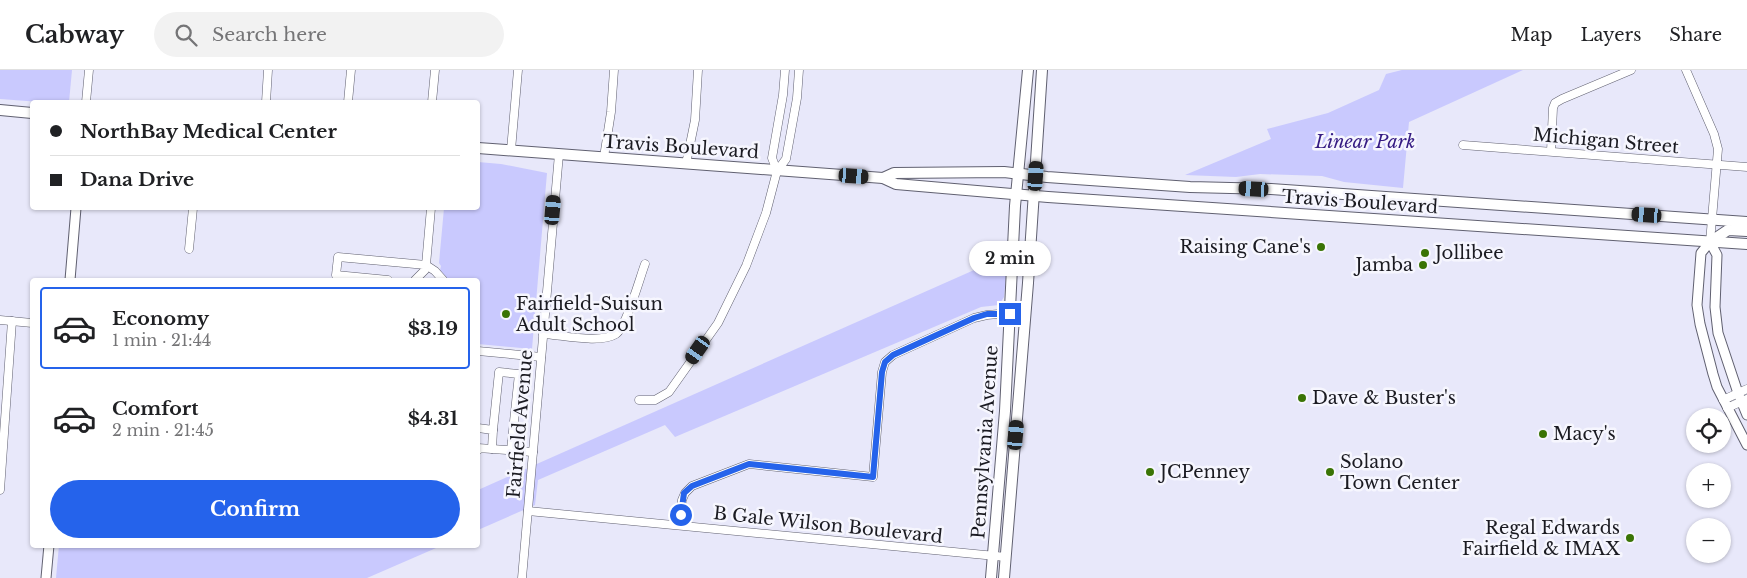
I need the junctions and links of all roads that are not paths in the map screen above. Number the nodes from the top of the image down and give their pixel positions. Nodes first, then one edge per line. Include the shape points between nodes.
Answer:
1 (89, 70) edge
2 (268, 70) edge
3 (351, 70) edge
4 (435, 70) edge
5 (518, 70) edge
6 (614, 70) edge
7 (698, 70) edge
8 (785, 70) edge
9 (799, 70) edge
10 (1028, 70) edge
11 (1042, 70) edge
12 (1631, 70) edge
13 (1686, 70) edge
14 (86, 100) edge
15 (266, 100) edge
16 (348, 100) edge
17 (432, 100) edge
18 (0, 110) edge
19 (30, 113) edge
20 (1463, 145) dead end
21 (480, 148) edge
22 (512, 150) junction
23 (1551, 151) junction
24 (559, 154) junction
25 (604, 157) junction
26 (686, 164) junction
27 (1717, 165) junction
28 (1747, 167) edge
29 (777, 171) junction
30 (1019, 174) junction
31 (1036, 176) junction
32 (882, 178) junction
33 (1017, 194) junction
34 (1034, 196) junction
35 (76, 210) edge
36 (193, 210) edge
37 (431, 210) edge
38 (1712, 219) junction
39 (1747, 222) edge
40 (1747, 231) edge
41 (1710, 242) junction
42 (1747, 244) edge
43 (189, 249) dead end
44 (645, 264) dead end
45 (426, 265) junction
46 (70, 278) edge
47 (367, 278) edge
48 (417, 278) edge
49 (441, 278) edge
50 (1010, 314) junction
51 (0, 320) edge
52 (12, 321) junction
53 (30, 323) edge
54 (543, 334) junction
55 (480, 351) edge
56 (542, 357) junction
57 (1747, 389) edge
58 (1742, 398) edge
59 (639, 400) dead end
60 (1725, 404) junction
61 (1747, 415) edge
62 (480, 428) edge
63 (493, 430) junction
64 (1747, 445) edge
65 (480, 448) edge
66 (492, 449) junction
67 (511, 450) junction
68 (533, 452) junction
69 (0, 490) edge
70 (528, 511) junction
71 (680, 525) junction
72 (49, 548) edge
73 (993, 556) junction
74 (1006, 557) junction
75 (46, 578) edge
76 (522, 578) edge
77 (991, 578) edge
78 (1004, 578) edge

1 - 14 street
2 - 15 street
3 - 16 street
4 - 17 street
5 - 22 street
6 - 25 street
7 - 26 street via 695,120
8 - 29 street via 772,158
9 - 29 street via 786,159
10 - 30 main road, Pennsylvania Avenue
11 - 31 main road, Pennsylvania Avenue
12 - 23 street via 1555,103
13 - 27 street via 1714,134 1718,149
18 - 19 main road
20 - 23 street, Michigan Street
21 - 22 main road, Travis Boulevard
22 - 24 main road, Travis Boulevard
23 - 27 street, Michigan Street
24 - 25 main road, Travis Boulevard
24 - 54 street, Fairfield Avenue
25 - 26 main road, Travis Boulevard
26 - 29 main road, Travis Boulevard
27 - 28 street, Michigan Street
27 - 38 street
29 - 32 main road, Travis Boulevard
29 - 59 street via 766,213 749,257 718,323 669,392 655,400
30 - 31 main road, Travis Boulevard
30 - 32 main road, Travis Boulevard via 894,173
30 - 33 main road, Pennsylvania Avenue
31 - 34 main road, Pennsylvania Avenue
31 - 38 main road, Travis Boulevard
32 - 33 main road, Travis Boulevard via 896,184
33 - 34 main road, Travis Boulevard
33 - 50 main road, Pennsylvania Avenue
34 - 41 main road, Travis Boulevard
34 - 74 main road, Pennsylvania Avenue
35 - 46 street
36 - 43 street
37 - 45 street
38 - 39 main road, Travis Boulevard
38 - 41 street
40 - 41 main road via 1728,230
41 - 42 main road, Travis Boulevard
41 - 58 street via 1717,255 1715,307 1718,333
41 - 60 street via 1701,253 1697,305 1713,374
44 - 54 street via 624,323 617,333 608,338
45 - 47 street via 338,257 336,275
45 - 48 street
45 - 49 street
50 - 71 street via 987,314 974,318 893,355 885,362 873,477 749,464 692,486 684,493
50 - 73 main road, Pennsylvania Avenue
51 - 52 street
52 - 53 street
52 - 69 street
54 - 56 street, Fairfield Avenue
55 - 56 street
56 - 68 street, Fairfield Avenue
57 - 58 street
58 - 60 street
58 - 61 street
60 - 64 street
62 - 63 street
63 - 66 street
63 - 67 street via 499,372 518,374
65 - 66 street
66 - 67 street
67 - 68 street
68 - 70 street, Fairfield Avenue
70 - 71 street, B Gale Wilson Boulevard
70 - 76 street, Fairfield Avenue
71 - 73 street, B Gale Wilson Boulevard
72 - 75 street
73 - 74 street, B Gale Wilson Boulevard
73 - 77 main road, Pennsylvania Avenue
74 - 78 main road, Pennsylvania Avenue

